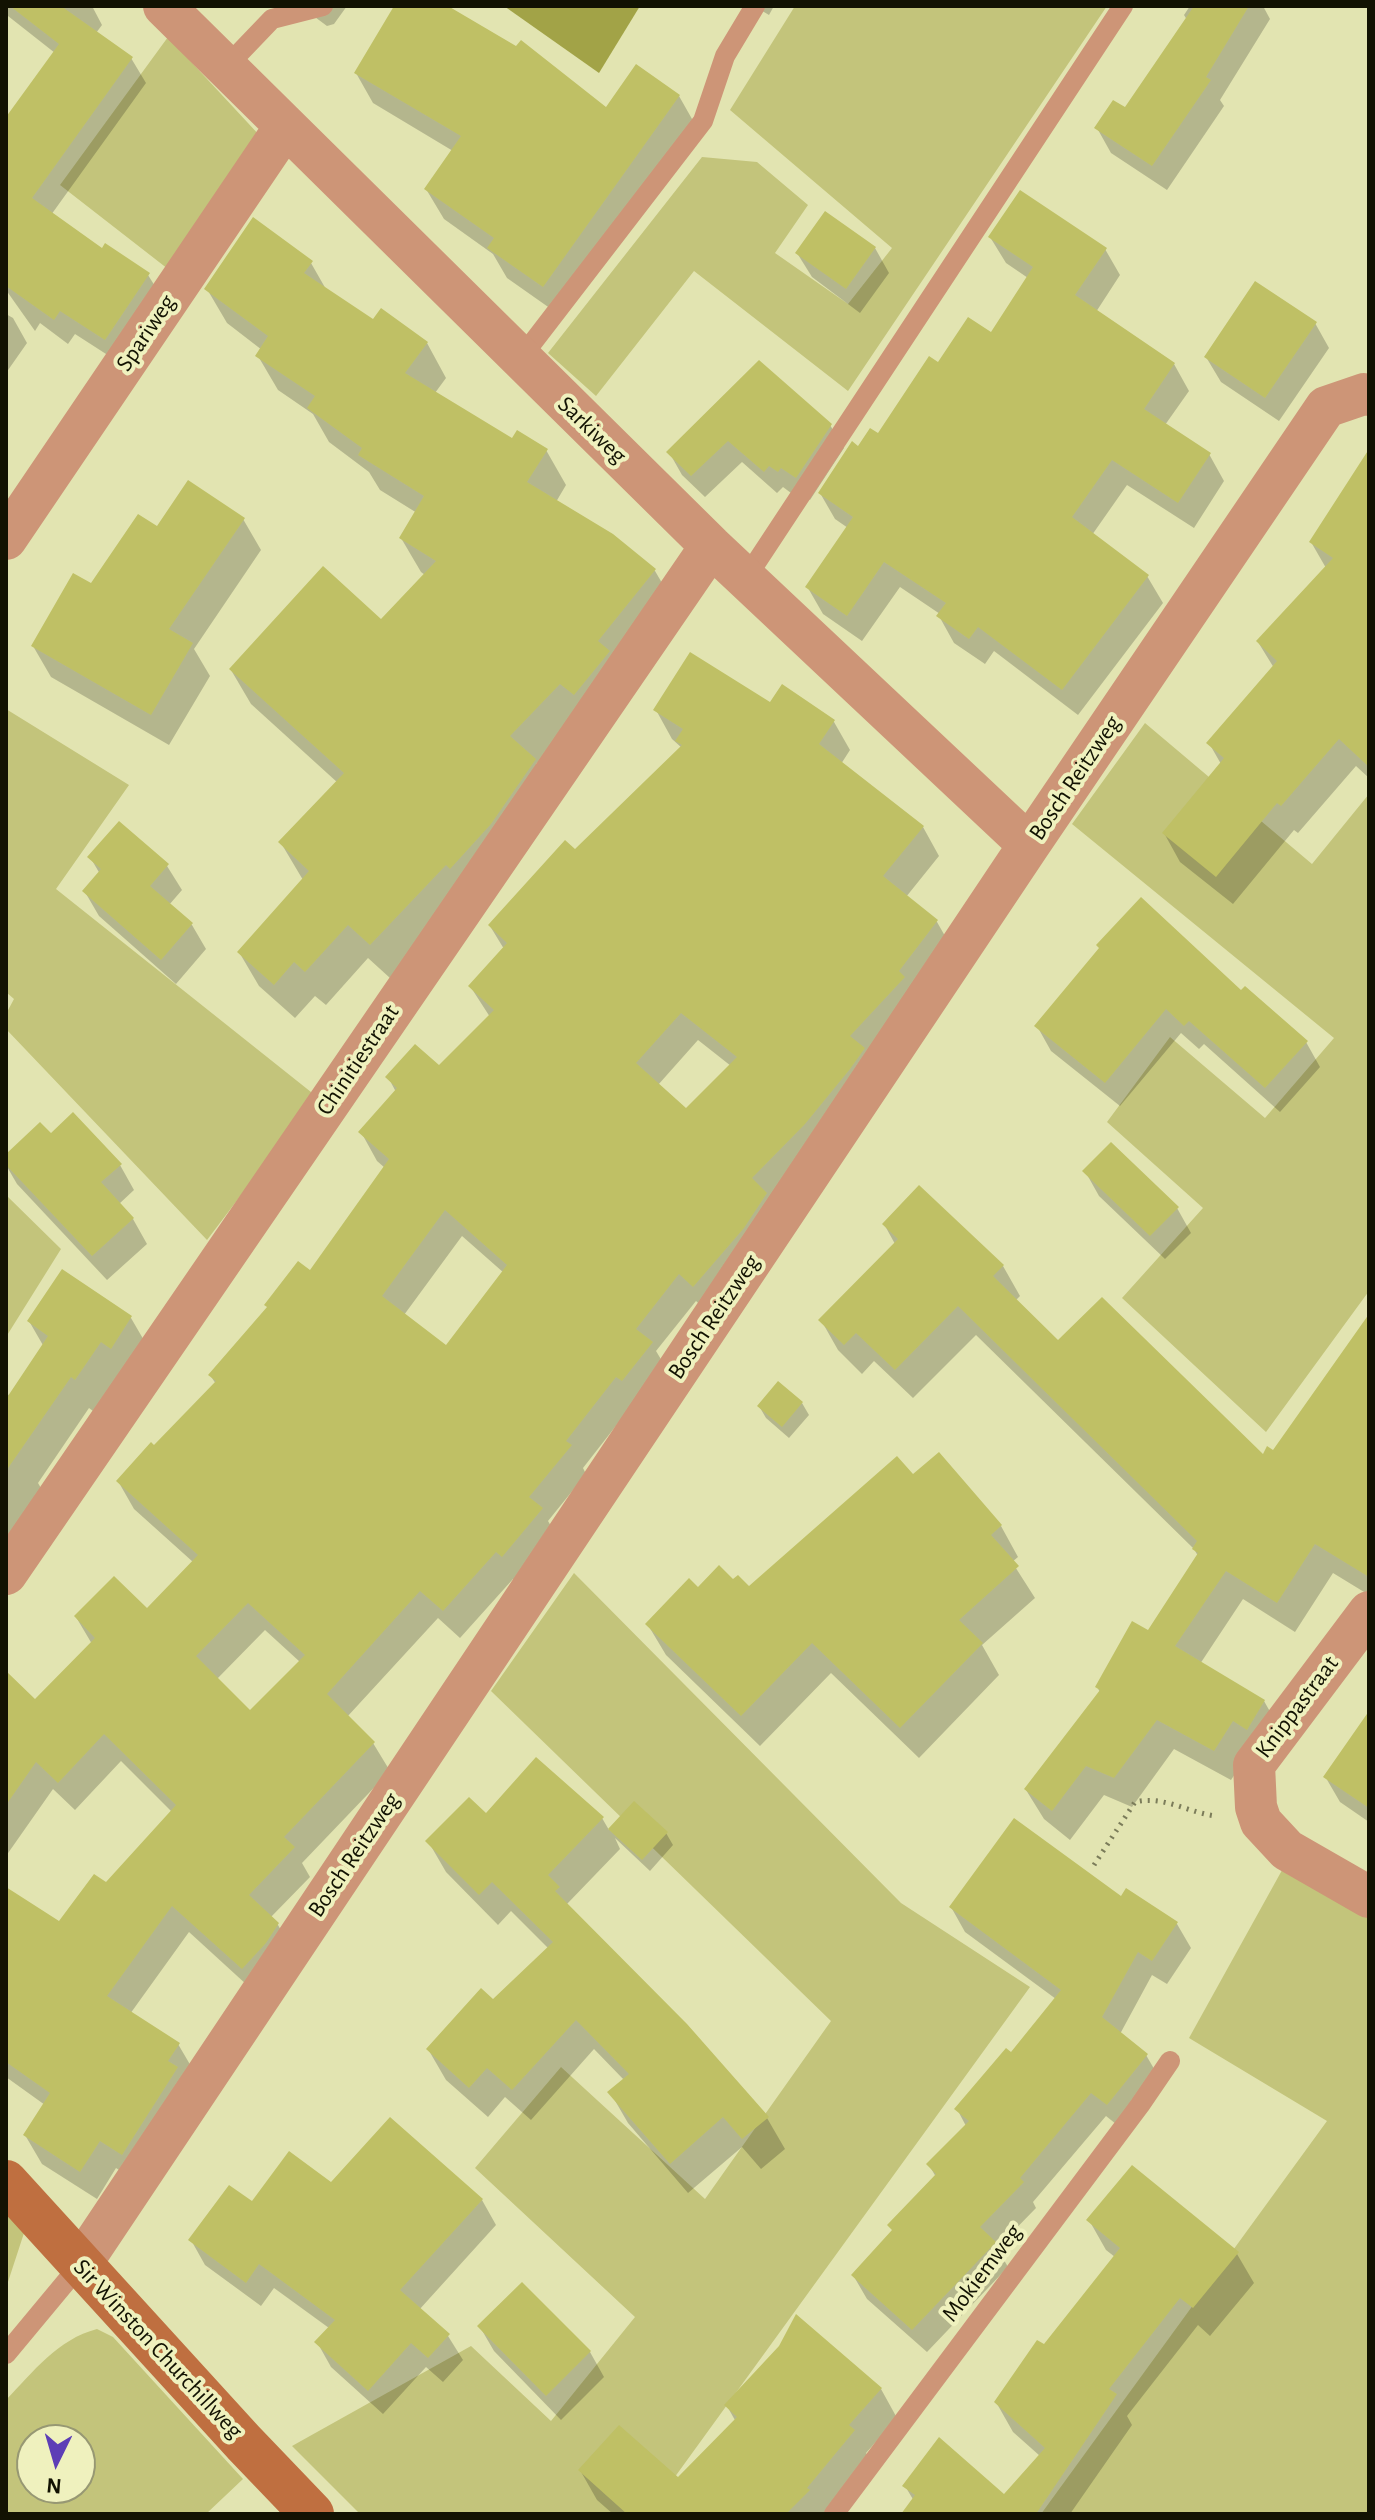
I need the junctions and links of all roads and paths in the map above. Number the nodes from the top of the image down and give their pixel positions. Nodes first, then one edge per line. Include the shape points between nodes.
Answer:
1 (164, 6) edge
2 (323, 6) edge
3 (755, 6) edge
4 (1123, 6) edge
5 (226, 67) junction
6 (285, 127) junction
7 (520, 359) junction
8 (1369, 395) edge
9 (6, 539) edge
10 (711, 546) junction
11 (746, 578) junction
12 (1029, 845) junction
13 (6, 1574) edge
14 (1369, 1612) edge
15 (1261, 1822) junction
16 (1094, 1865) dead end
17 (1369, 1897) edge
18 (1170, 2061) dead end
19 (6, 2182) edge
20 (80, 2265) junction
21 (6, 2354) edge
22 (312, 2514) edge
23 (834, 2514) edge

1 - 5 street, Sarkiweg
2 - 5 lane via 272,19
3 - 7 lane via 725,56 703,121
4 - 11 lane
5 - 6 street, Sarkiweg
6 - 7 street, Sarkiweg
6 - 9 street, Spariweg
7 - 10 street, Sarkiweg
8 - 12 street, Bosch Reitzweg via 1326,407
10 - 11 street, Sarkiweg
10 - 13 street, Chinitiestraat
11 - 12 street, Sarkiweg
12 - 20 street, Bosch Reitzweg
14 - 15 street, Knippastraat via 1254,1765
15 - 16 path via 1208,1816 1146,1799 1135,1802
15 - 17 street via 1287,1850
18 - 23 lane, Mokiemweg
19 - 20 street, Sir Winston Churchillweg
20 - 21 lane
20 - 22 street, Sir Winston Churchillweg

